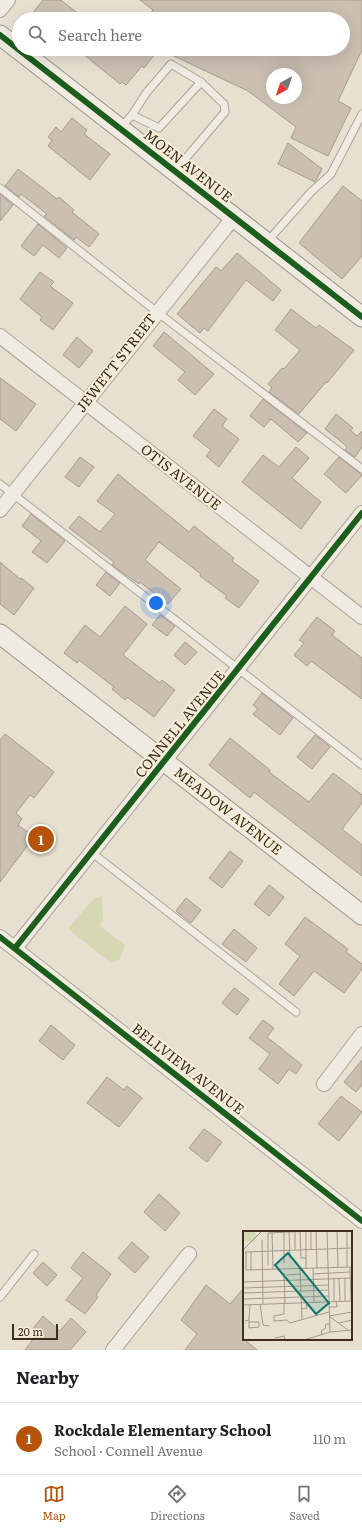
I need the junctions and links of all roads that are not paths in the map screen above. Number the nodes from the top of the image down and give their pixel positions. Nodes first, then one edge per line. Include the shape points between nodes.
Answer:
1 (8, 0) edge
2 (0, 10) edge
3 (0, 35) edge
4 (12, 43) edge
5 (31, 56) edge
6 (201, 82) junction
7 (362, 114) edge
8 (126, 121) junction
9 (175, 171) junction
10 (0, 188) edge
11 (234, 217) junction
12 (267, 242) junction
13 (157, 312) junction
14 (362, 317) edge
15 (0, 336) edge
16 (84, 403) junction
17 (362, 469) edge
18 (0, 484) edge
19 (13, 494) junction
20 (0, 510) edge
21 (362, 513) edge
22 (311, 578) junction
23 (362, 617) edge
24 (0, 634) edge
25 (238, 669) junction
26 (164, 762) junction
27 (362, 765) edge
28 (92, 852) junction
29 (362, 915) edge
30 (0, 937) edge
31 (15, 948) junction
32 (296, 1012) dead end
33 (362, 1034) edge
34 (324, 1084) dead end
35 (362, 1221) edge
36 (34, 1254) dead end
37 (189, 1254) dead end
38 (0, 1297) edge
39 (113, 1350) edge

1 - 2 street
3 - 4 street, MOEN AVENUE
5 - 8 street, MOEN AVENUE
6 - 8 lane via 159,128
6 - 8 lane via 171,64
6 - 9 lane via 224,104 225,112
7 - 12 lane via 331,174 311,192
8 - 9 street, MOEN AVENUE
9 - 11 street, MOEN AVENUE
10 - 13 lane
11 - 12 street, MOEN AVENUE
11 - 13 street, JEWETT STREET
12 - 14 street, MOEN AVENUE
13 - 16 street, JEWETT STREET
13 - 17 lane
15 - 16 street, OTIS AVENUE
16 - 19 street, JEWETT STREET
16 - 22 street, OTIS AVENUE
18 - 19 lane
19 - 20 street, JEWETT STREET
19 - 25 lane
21 - 22 street, CONNELL AVENUE
22 - 23 street, OTIS AVENUE
22 - 25 street, CONNELL AVENUE
24 - 26 street, MEADOW AVENUE
25 - 26 street, CONNELL AVENUE
25 - 27 lane
26 - 28 street, CONNELL AVENUE
26 - 29 street, MEADOW AVENUE
28 - 31 street, CONNELL AVENUE
28 - 32 lane
30 - 31 street, BELLVIEW AVENUE
31 - 35 street, BELLVIEW AVENUE
33 - 34 street
36 - 38 lane
37 - 39 street

